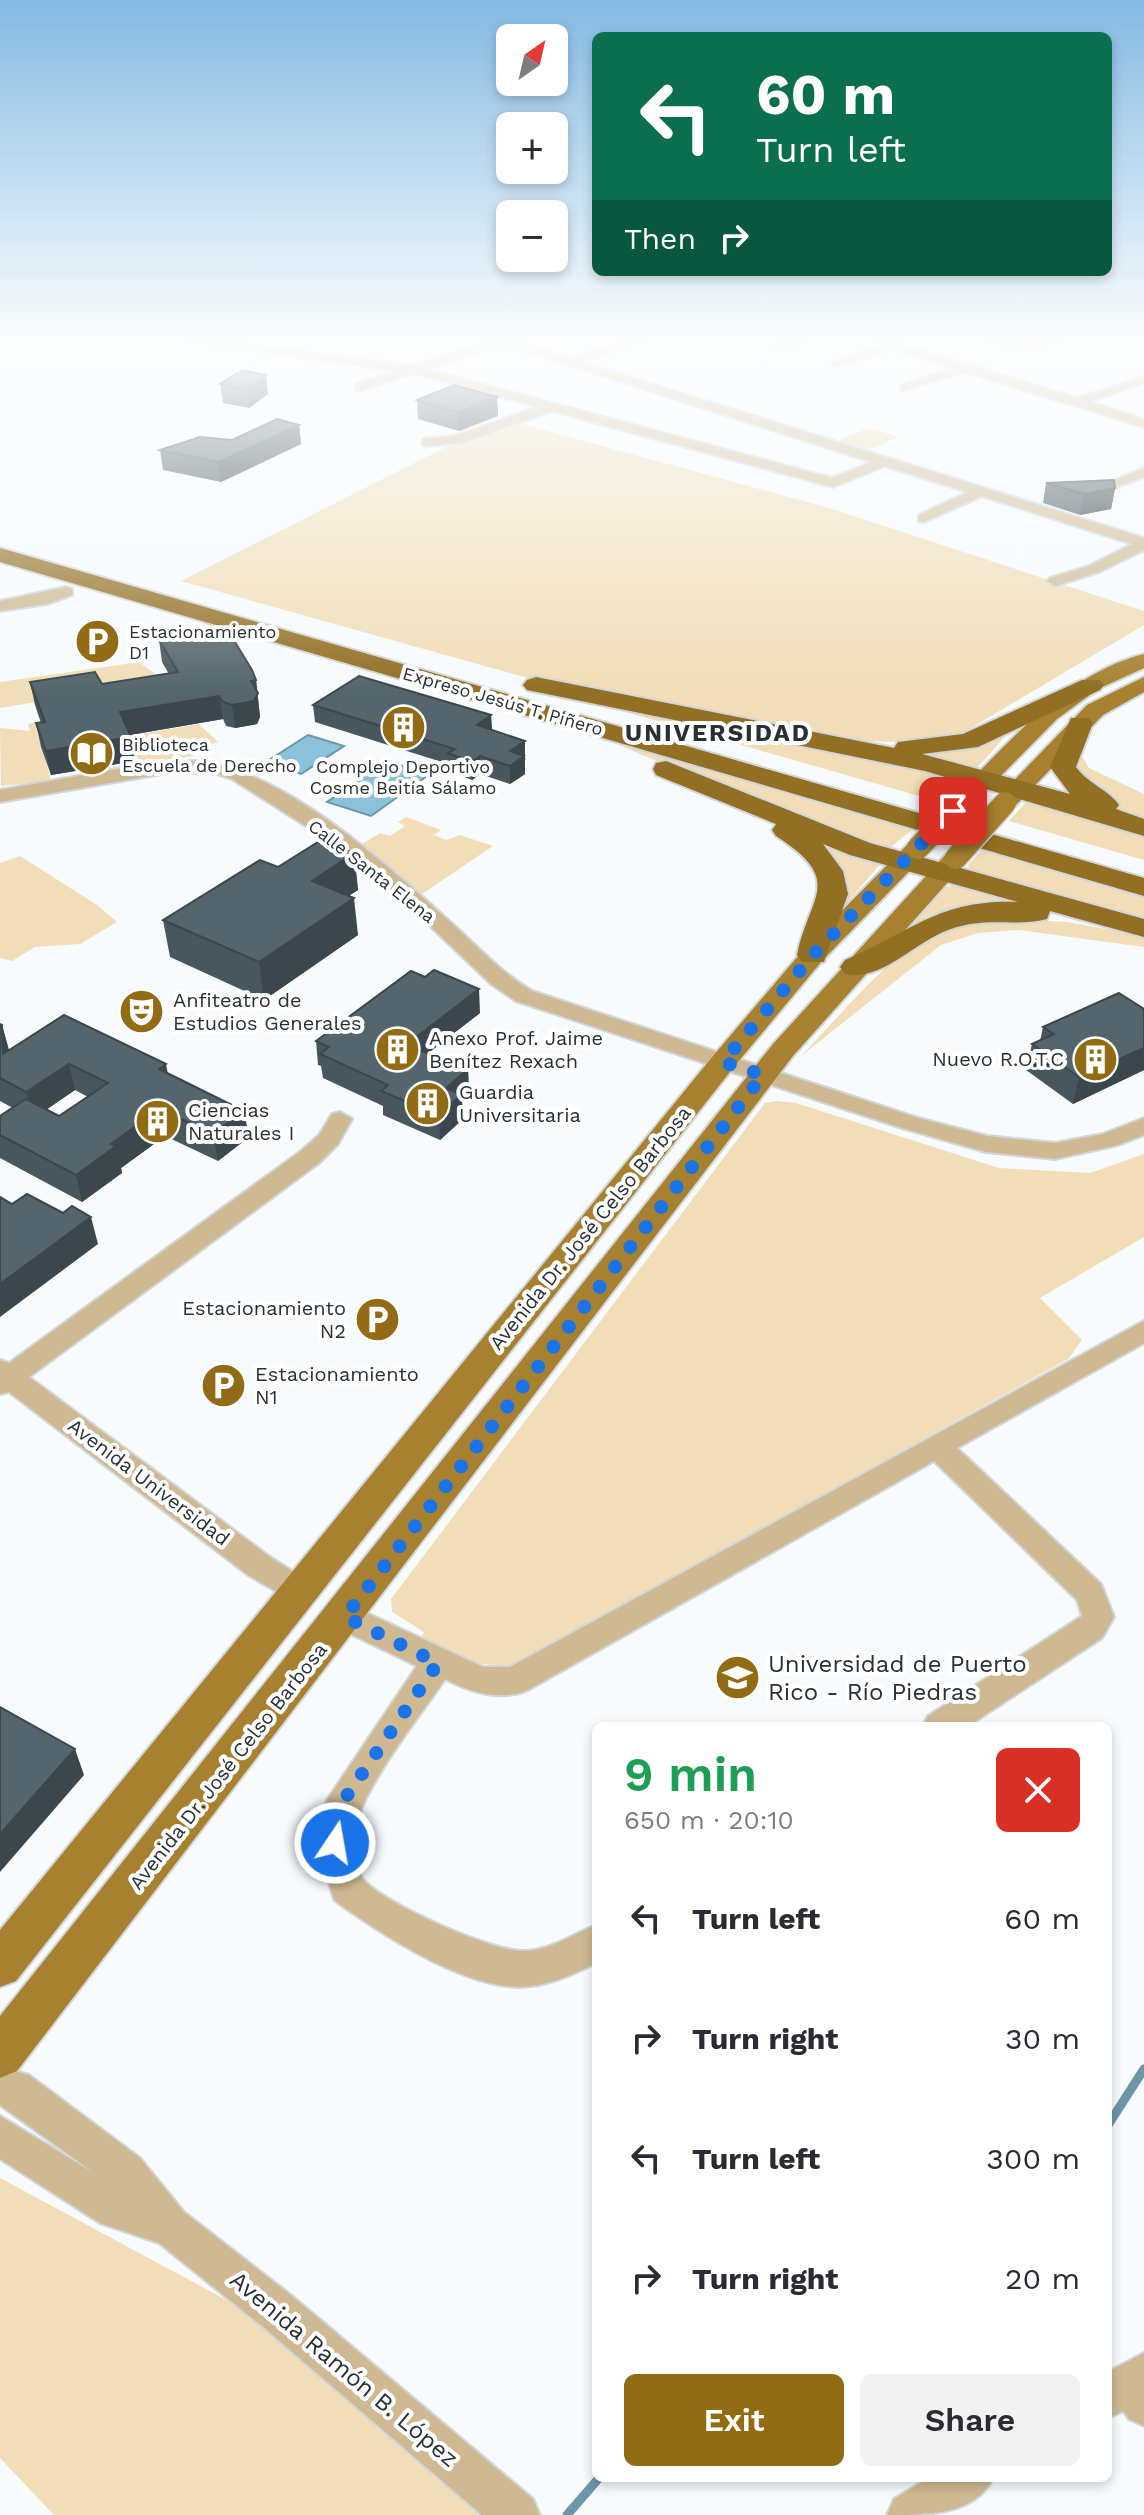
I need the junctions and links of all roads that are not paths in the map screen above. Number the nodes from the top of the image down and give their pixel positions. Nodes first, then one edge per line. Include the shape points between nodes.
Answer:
1 (738, 457) edge
2 (873, 457) edge
3 (885, 461) junction
4 (1144, 472) edge
5 (1108, 486) edge
6 (982, 491) junction
7 (924, 518) dead end
8 (0, 541) edge
9 (31, 541) dead end
10 (1144, 544) edge
11 (0, 555) edge
12 (0, 562) edge
13 (71, 576) junction
14 (1055, 581) dead end
15 (0, 606) edge
16 (1144, 660) edge
17 (431, 664) junction
18 (1144, 683) edge
19 (452, 685) junction
20 (1091, 685) junction
21 (1080, 723) junction
22 (812, 739) junction
23 (978, 786) junction
24 (1012, 795) junction
25 (0, 796) edge
26 (739, 802) junction
27 (1144, 825) edge
28 (930, 860) junction
29 (1144, 869) edge
30 (1144, 887) edge
31 (1138, 926) edge
32 (813, 955) junction
33 (856, 967) junction
34 (723, 1062) junction
35 (763, 1075) junction
36 (340, 1119) dead end
37 (1144, 1126) edge
38 (528, 1305) junction
39 (572, 1323) junction
40 (1144, 1331) edge
41 (3, 1377) edge
42 (937, 1447) junction
43 (300, 1592) junction
44 (345, 1617) junction
45 (438, 1663) junction
46 (946, 1722) edge
47 (592, 1946) edge
48 (0, 1965) edge
49 (0, 2054) edge
50 (0, 2086) edge
51 (0, 2136) edge
52 (170, 2226) junction
53 (964, 2482) edge
54 (510, 2509) edge
55 (910, 2515) edge

1 - 3 street via 833,483
2 - 3 street
3 - 6 street
4 - 5 street
6 - 7 street
6 - 10 street
8 - 13 highway, Expreso Jesús T. Piñero
9 - 13 highway
10 - 14 street
11 - 13 highway, Expreso Jesús T. Piñero
12 - 13 highway
13 - 15 street via 47,599
13 - 17 highway, Expreso Jesús T. Piñero
13 - 19 highway, Expreso Jesús T. Piñero
16 - 20 main road, Avenida Dr. José Celso Barbosa
17 - 22 highway
17 - 29 highway, Expreso Jesús T. Piñero
18 - 21 main road, Avenida Dr. José Celso Barbosa
19 - 26 highway
19 - 30 highway, Expreso Jesús T. Piñero
20 - 22 highway via 959,744 900,748
20 - 23 main road, Avenida Dr. José Celso Barbosa via 1049,714
21 - 24 main road, Avenida Dr. José Celso Barbosa
21 - 27 highway via 1064,760 1065,773 1089,796
22 - 23 highway
23 - 24 highway
23 - 28 main road, Avenida Dr. José Celso Barbosa, bridge
24 - 27 highway
24 - 28 main road, Avenida Dr. José Celso Barbosa, bridge
25 - 34 street, Calle Santa Elena via 170,767 233,771 254,780 346,848 507,987
26 - 28 highway via 826,838
26 - 32 highway via 810,846 830,874 831,908 818,929
28 - 31 highway
28 - 32 main road, Avenida Dr. José Celso Barbosa
28 - 33 main road, Avenida Dr. José Celso Barbosa
31 - 33 highway via 1020,911 969,915 924,929
32 - 34 main road, Avenida Dr. José Celso Barbosa
33 - 35 main road, Avenida Dr. José Celso Barbosa
34 - 35 street, Calle Santa Elena
34 - 38 main road, Avenida Dr. José Celso Barbosa
35 - 37 street, Calle Santa Elena via 910,1123 1022,1150 1081,1147
35 - 39 main road, Avenida Dr. José Celso Barbosa
36 - 41 street via 310,1157
38 - 39 main road
38 - 43 main road, Avenida Dr. José Celso Barbosa
39 - 44 main road, Avenida Dr. José Celso Barbosa
40 - 42 street
41 - 43 street, Avenida Universidad
42 - 45 street via 514,1681 480,1681
42 - 46 street via 1090,1593 1098,1617 1091,1629
43 - 48 main road, Avenida Dr. José Celso Barbosa
44 - 45 street
44 - 49 main road, Avenida Dr. José Celso Barbosa
45 - 47 street via 344,1800 335,1843 347,1888 411,1930 517,1970 566,1962
50 - 52 street, Avenida Ramón B. López via 15,2089 126,2172
51 - 52 street, Avenida Ramón B. López via 114,2209
52 - 54 street, Avenida Ramón B. López
53 - 55 street

